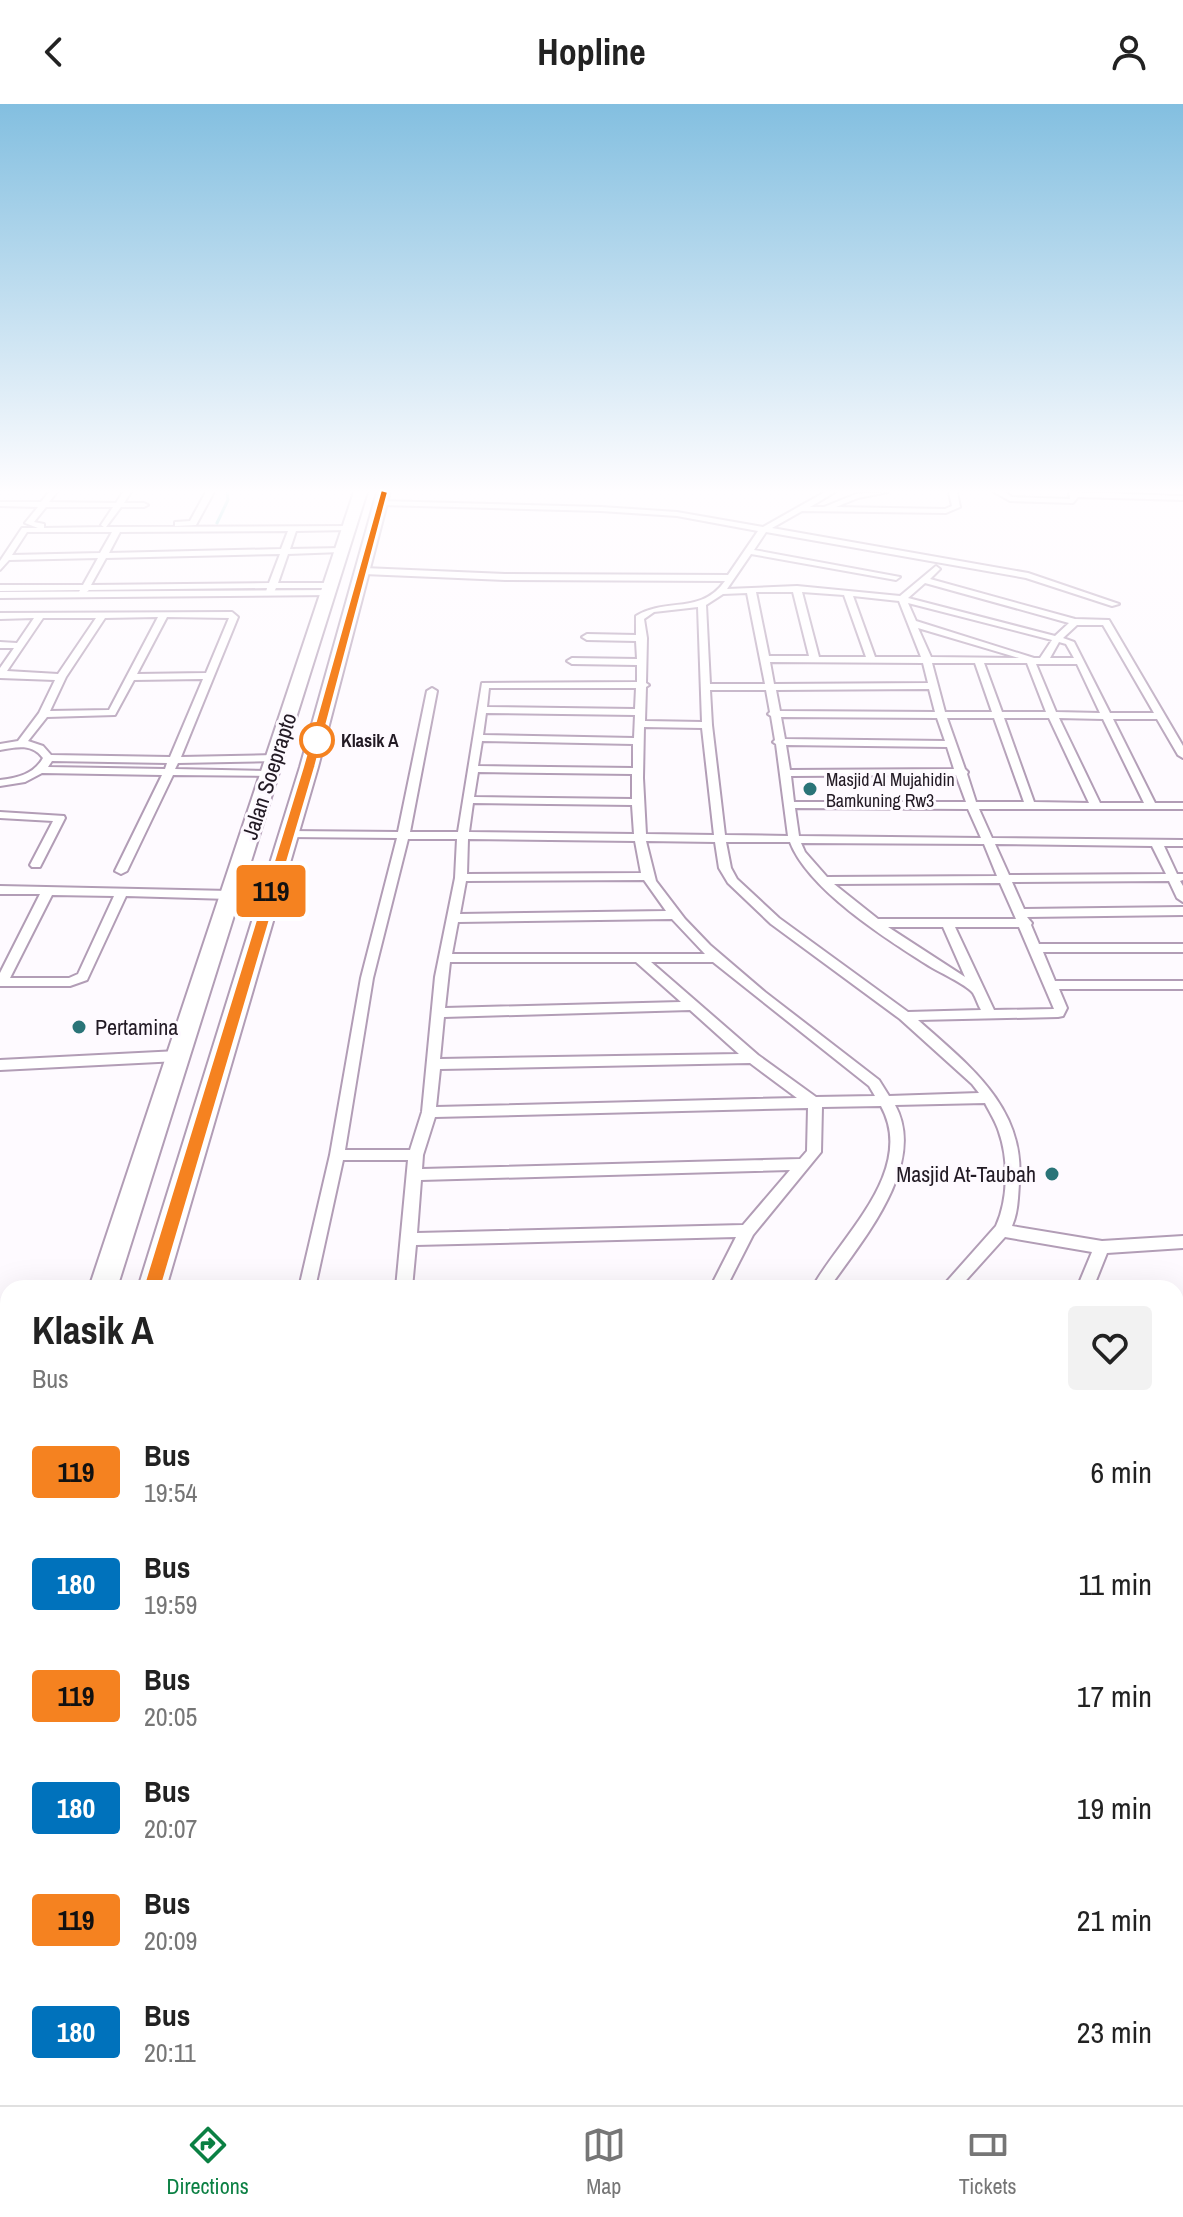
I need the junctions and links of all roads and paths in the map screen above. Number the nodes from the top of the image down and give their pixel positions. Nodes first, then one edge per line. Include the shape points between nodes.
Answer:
1 (87, 585) edge
2 (272, 585) edge
3 (331, 585) edge
4 (360, 585) edge
5 (725, 585) edge
6 (918, 585) edge
7 (943, 585) edge
8 (1057, 585) edge
9 (0, 588) edge
10 (271, 589) junction
11 (330, 589) junction
12 (751, 589) junction
13 (797, 589) junction
14 (84, 590) junction
15 (721, 592) junction
16 (847, 592) junction
17 (0, 595) edge
18 (902, 599) junction
19 (702, 604) junction
20 (1115, 604) dead end
21 (41, 615) junction
22 (164, 615) junction
23 (0, 616) edge
24 (102, 616) junction
25 (1075, 622) junction
26 (912, 623) junction
27 (587, 637) dead end
28 (642, 638) junction
29 (1057, 639) junction
30 (0, 645) edge
31 (21, 646) junction
32 (1029, 658) junction
33 (1045, 658) junction
34 (764, 659) junction
35 (978, 659) junction
36 (927, 660) junction
37 (572, 661) dead end
38 (815, 661) junction
39 (872, 661) junction
40 (1080, 661) junction
41 (641, 662) junction
42 (0, 675) edge
43 (207, 676) junction
44 (61, 677) junction
45 (133, 677) junction
46 (644, 685) junction
47 (932, 686) junction
48 (707, 687) junction
49 (770, 687) junction
50 (432, 691) dead end
51 (481, 710) junction
52 (940, 713) junction
53 (44, 714) junction
54 (773, 714) junction
55 (997, 714) junction
56 (1052, 715) junction
57 (1106, 715) junction
58 (1161, 716) junction
59 (641, 718) junction
60 (707, 725) junction
61 (477, 738) junction
62 (639, 741) junction
63 (778, 742) junction
64 (21, 744) junction
65 (951, 744) junction
66 (0, 747) edge
67 (1183, 755) edge
68 (48, 758) junction
69 (273, 766) junction
70 (171, 767) junction
71 (473, 769) junction
72 (41, 770) junction
73 (638, 771) junction
74 (963, 772) junction
75 (786, 773) junction
76 (4, 783) edge
77 (0, 795) edge
78 (468, 800) junction
79 (639, 802) junction
80 (790, 805) junction
81 (972, 805) junction
82 (1030, 805) junction
83 (1096, 806) junction
84 (1151, 806) junction
85 (1183, 806) edge
86 (0, 815) edge
87 (288, 834) junction
88 (463, 836) junction
89 (403, 837) junction
90 (642, 838) junction
91 (720, 838) junction
92 (990, 840) junction
93 (794, 841) junction
94 (1156, 842) junction
95 (1183, 843) edge
96 (36, 865) dead end
97 (121, 871) dead end
98 (647, 876) junction
99 (1178, 877) edge
100 (461, 878) junction
101 (1005, 879) junction
102 (824, 881) junction
103 (0, 890) edge
104 (48, 890) junction
105 (122, 891) junction
106 (230, 895) junction
107 (1183, 898) edge
108 (1183, 911) edge
109 (674, 915) junction
110 (454, 918) junction
111 (1024, 918) junction
112 (878, 923) junction
113 (947, 923) junction
114 (1037, 948) junction
115 (1183, 948) edge
116 (446, 958) junction
117 (717, 958) junction
118 (640, 959) junction
119 (1, 982) edge
120 (1052, 985) junction
121 (1183, 985) edge
122 (974, 987) junction
123 (690, 1006) junction
124 (437, 1013) junction
125 (989, 1014) junction
126 (905, 1016) junction
127 (178, 1056) junction
128 (753, 1058) junction
129 (432, 1064) junction
130 (0, 1065) edge
131 (990, 1098) junction
132 (888, 1100) junction
133 (815, 1103) junction
134 (429, 1112) junction
135 (337, 1155) junction
136 (416, 1155) junction
137 (802, 1164) junction
138 (415, 1175) junction
139 (1002, 1230) junction
140 (747, 1231) junction
141 (408, 1239) junction
142 (1183, 1242) edge
143 (1102, 1247) junction
144 (106, 1280) edge
145 (154, 1280) edge
146 (309, 1280) edge
147 (405, 1280) edge
148 (722, 1280) edge
149 (826, 1280) edge
150 (956, 1280) edge
151 (1088, 1280) edge

1 - 14 street
2 - 10 street
3 - 11 highway, Jalan Soeprapto
4 - 87 highway, Jalan Soeprapto
5 - 15 street
6 - 18 street
7 - 25 street
8 - 20 street
9 - 14 street
10 - 11 street
10 - 14 street
11 - 69 highway, Jalan Soeprapto
12 - 13 street
12 - 15 street
12 - 34 street
13 - 16 street
13 - 38 street
14 - 17 street
15 - 19 street
16 - 18 street
16 - 39 street
18 - 26 street
18 - 29 street
19 - 28 street via 645,612 639,618
19 - 48 street
21 - 23 street
21 - 24 street
21 - 31 street
22 - 24 street
22 - 43 street via 234,617
22 - 45 street
24 - 44 street
25 - 29 street
25 - 58 street via 1109,624
26 - 32 street
26 - 36 street
27 - 28 street
28 - 41 street
29 - 33 street
29 - 40 street via 1073,644
30 - 31 street
31 - 42 street
32 - 33 street
32 - 35 street
32 - 56 street
33 - 40 street
34 - 38 street
34 - 49 street
35 - 36 street
35 - 55 street
36 - 39 street
36 - 47 street
37 - 41 street
38 - 39 street
40 - 57 street
41 - 46 street
42 - 44 street
43 - 45 street
43 - 70 street
44 - 53 street
45 - 53 street via 111,714
46 - 51 street via 488,684
46 - 59 street
47 - 49 street
47 - 52 street
48 - 49 street
48 - 60 street
49 - 54 street
50 - 89 street
51 - 59 street
51 - 61 street
52 - 54 street
52 - 55 street
52 - 65 street
53 - 64 street
54 - 63 street
55 - 56 street
55 - 82 street
56 - 57 street
56 - 83 street
57 - 58 street
57 - 84 street
58 - 67 street
59 - 60 street
59 - 62 street
60 - 91 street
61 - 62 street
61 - 71 street
62 - 73 street
63 - 65 street
63 - 75 street
64 - 66 street
64 - 68 street via 41,748
65 - 74 street
68 - 70 street
68 - 72 street
69 - 70 street
69 - 106 highway, Jalan Soeprapto
70 - 72 street
70 - 97 street
71 - 73 street
71 - 78 street
72 - 76 street
73 - 79 street
74 - 75 street
74 - 81 street
75 - 80 street
76 - 77 street
78 - 79 street
78 - 88 street
79 - 90 street
80 - 81 street
80 - 93 street
81 - 82 street
81 - 92 street
82 - 83 street
83 - 84 street
84 - 85 street
86 - 96 street via 60,818
87 - 89 street
87 - 145 highway, Jalan Soeprapto
88 - 89 street
88 - 90 street
88 - 100 street
89 - 135 street via 367,978
90 - 91 street
90 - 98 street
91 - 93 street
91 - 126 street via 725,868 744,894
92 - 93 street
92 - 94 street
92 - 101 street
93 - 102 street
94 - 95 street
94 - 99 street
98 - 100 street
98 - 109 street
99 - 101 street
99 - 107 street
100 - 110 street
101 - 102 street
101 - 111 street
102 - 112 street
103 - 104 street
104 - 105 street
104 - 119 street
105 - 106 street
105 - 119 street via 83,977 70,982
106 - 127 highway, Jalan Soeprapto
108 - 111 street
109 - 110 street
109 - 117 street
110 - 116 street
111 - 113 street
111 - 114 street
112 - 113 street
112 - 122 street
113 - 122 street
114 - 115 street
114 - 120 street
116 - 118 street
116 - 124 street
117 - 118 street
117 - 132 street via 835,1049
118 - 123 street
120 - 121 street
120 - 125 street via 1058,1013
122 - 125 street
123 - 124 street
123 - 128 street
124 - 129 street
125 - 126 street
126 - 131 street
127 - 130 street
127 - 144 highway, Jalan Soeprapto
128 - 129 street
128 - 133 street
129 - 134 street
131 - 132 street
131 - 139 street via 1007,1133 1013,1170
132 - 133 street
132 - 149 street via 896,1122 897,1155 889,1181 867,1223
133 - 134 street
133 - 137 street via 814,1152
134 - 136 street
135 - 136 street
135 - 146 street
136 - 138 street
137 - 138 street
137 - 140 street
138 - 141 street
139 - 143 street
139 - 150 street
140 - 141 street
140 - 148 street
141 - 147 street
142 - 143 street
143 - 151 street

